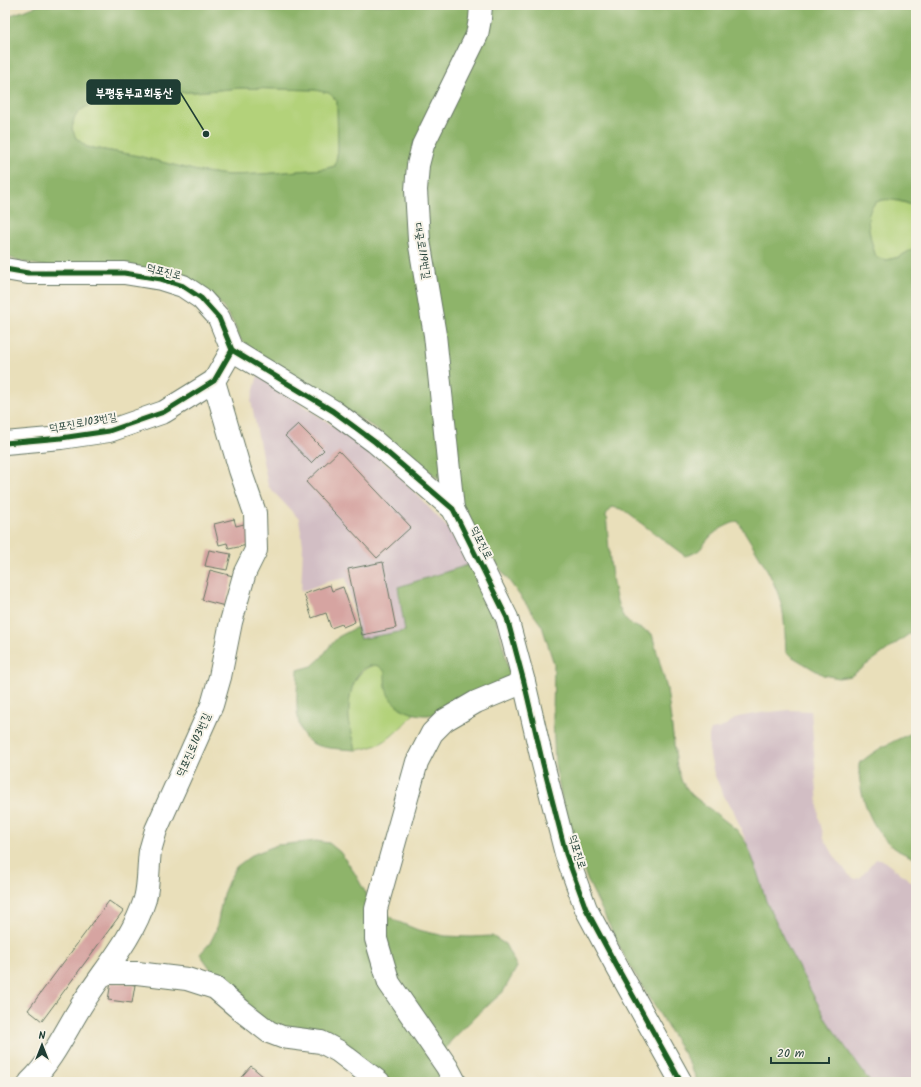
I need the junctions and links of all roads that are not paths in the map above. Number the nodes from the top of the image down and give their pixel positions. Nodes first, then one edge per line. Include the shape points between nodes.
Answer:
1 (481, 5) edge
2 (5, 269) edge
3 (232, 350) junction
4 (214, 381) junction
5 (5, 443) edge
6 (453, 509) junction
7 (524, 682) junction
8 (104, 973) junction
9 (30, 1082) edge
10 (379, 1082) edge
11 (455, 1082) edge
12 (681, 1082) edge

1 - 6 street, 대곶로119번길 via 477,35 423,145 418,165 416,197 419,240 435,335
2 - 3 street, 덕포진로 via 28,273 124,273 161,279 183,286 201,298 219,318
3 - 4 street, 덕포진로103번길
3 - 6 street, 덕포진로 via 332,411 375,442
4 - 5 street, 덕포진로103번길 via 164,412 109,431
4 - 8 street, 덕포진로103번길 via 255,513 256,550 243,579 212,705 156,830 150,851 145,899 134,925
6 - 7 street, 덕포진로 via 507,618
7 - 11 street via 476,702 445,720 432,733 417,762 376,909 376,938 389,983 448,1067
7 - 12 street, 덕포진로 via 566,854 586,909
8 - 9 street, 덕포진로103번길 via 80,1006 45,1065
8 - 10 street via 137,973 187,979 215,988 269,1032 282,1037 321,1042 338,1051

